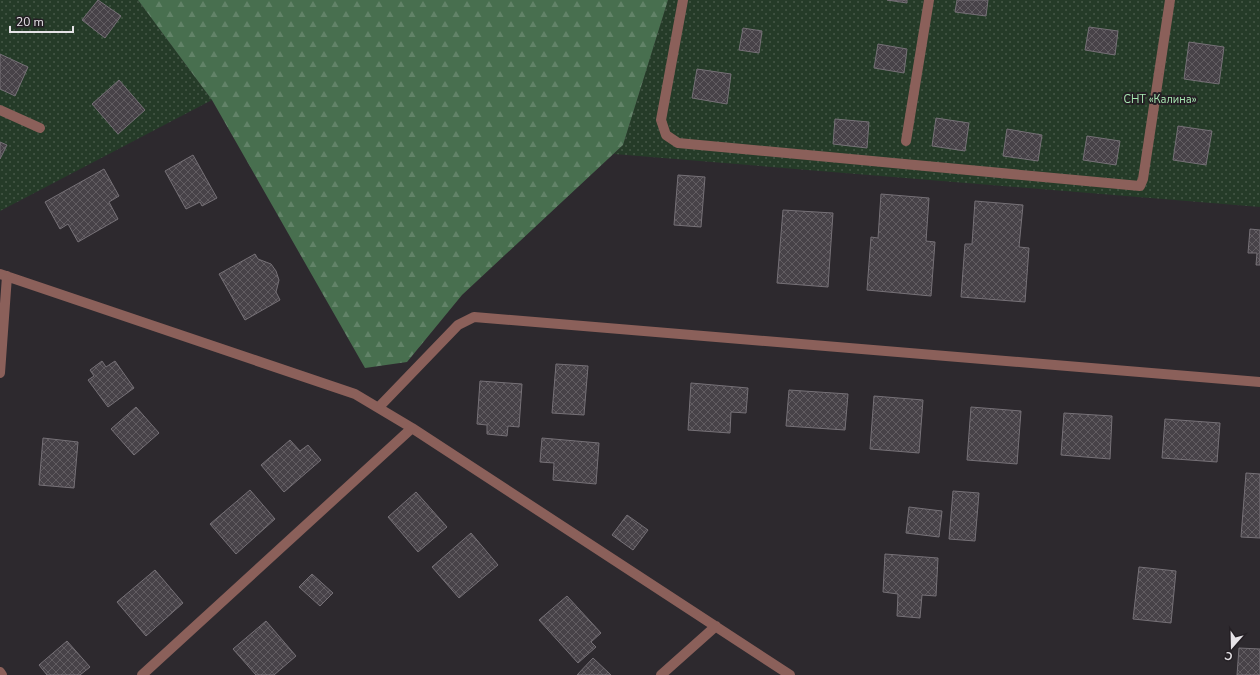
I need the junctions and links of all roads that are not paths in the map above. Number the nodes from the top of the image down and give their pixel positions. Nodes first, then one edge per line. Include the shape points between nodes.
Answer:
1 (683, 0) edge
2 (929, 0) edge
3 (1170, 0) edge
4 (0, 110) edge
5 (40, 128) dead end
6 (906, 141) dead end
7 (4, 275) edge
8 (0, 373) edge
9 (1260, 382) edge
10 (379, 407) junction
11 (412, 428) junction
12 (716, 626) junction
13 (0, 672) edge
14 (2, 675) edge
15 (142, 675) edge
16 (661, 675) edge
17 (790, 675) edge

1 - 3 street via 661,120 666,135 678,143 1140,186
2 - 6 street
4 - 5 street
7 - 8 street
7 - 10 street via 355,394
9 - 10 street via 474,317 458,324
10 - 11 street
11 - 12 street
11 - 15 street
12 - 16 street
12 - 17 street
13 - 14 street

